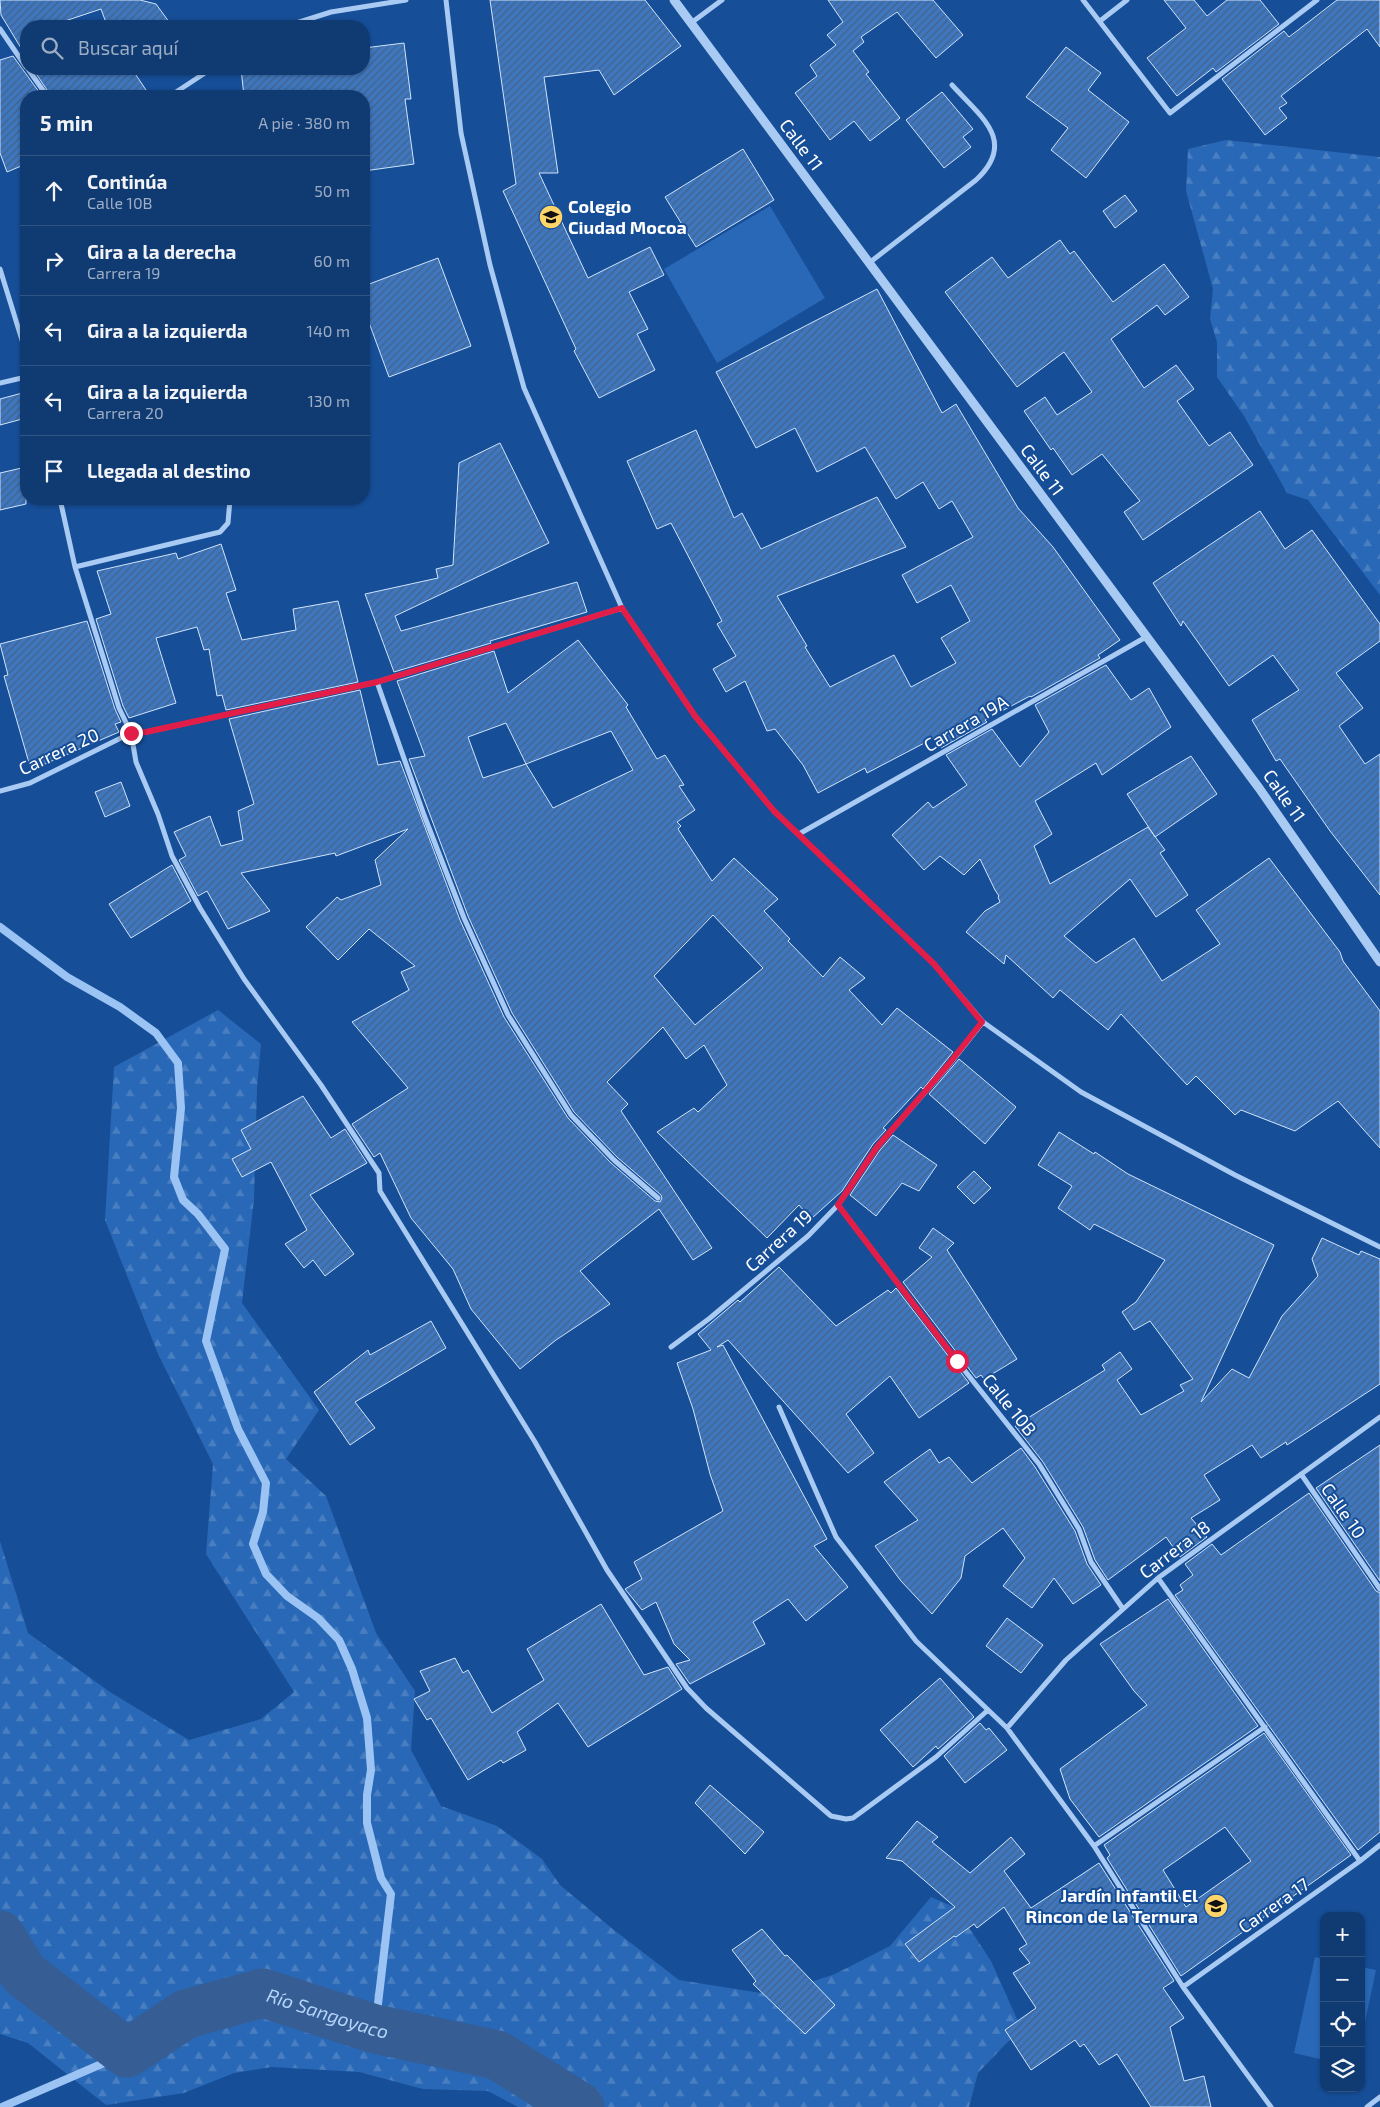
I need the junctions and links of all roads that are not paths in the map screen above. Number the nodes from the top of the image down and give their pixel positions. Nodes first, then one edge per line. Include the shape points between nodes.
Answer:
1 (406, 0) edge
2 (446, 0) edge
3 (674, 0) edge
4 (722, 0) edge
5 (1083, 0) edge
6 (1127, 0) edge
7 (1317, 0) edge
8 (305, 20) edge
9 (1100, 21) junction
10 (691, 23) junction
11 (0, 29) edge
12 (20, 58) edge
13 (32, 75) edge
14 (202, 75) edge
15 (952, 85) dead end
16 (43, 90) edge
17 (179, 90) edge
18 (869, 263) junction
19 (0, 269) edge
20 (20, 334) edge
21 (20, 378) edge
22 (0, 383) edge
23 (61, 505) edge
24 (229, 505) edge
25 (75, 567) junction
26 (622, 608) junction
27 (1146, 637) junction
28 (377, 682) junction
29 (131, 733) junction
30 (0, 791) edge
31 (799, 834) junction
32 (1380, 962) edge
33 (982, 1022) junction
34 (658, 1198) dead end
35 (838, 1205) junction
36 (1380, 1247) edge
37 (671, 1347) dead end
38 (779, 1407) dead end
39 (1380, 1417) edge
40 (1301, 1474) junction
41 (1158, 1578) junction
42 (1380, 1589) edge
43 (1123, 1609) junction
44 (988, 1710) junction
45 (1007, 1728) junction
46 (1265, 1728) junction
47 (1380, 1845) edge
48 (1094, 1846) junction
49 (1360, 1861) junction
50 (1183, 1987) junction
51 (1380, 2097) edge
52 (1271, 2107) edge
53 (1367, 2107) edge

1 - 8 street via 331,12
2 - 26 street via 461,133 490,265 524,388
3 - 10 street, Calle 11
4 - 10 street
5 - 9 street
6 - 9 street
7 - 9 street via 1170,113
10 - 18 street, Calle 11
11 - 12 street
13 - 16 street
14 - 17 street
15 - 18 street via 992,131 996,147 993,160 976,180
18 - 27 street, Calle 11
19 - 20 street
21 - 22 street
23 - 25 street
24 - 25 street via 228,522 220,532
25 - 29 street via 119,708
26 - 28 street, Carrera 20
26 - 31 street via 695,716 774,811
27 - 31 street, Carrera 19A
27 - 32 street, Calle 11 via 1259,788
28 - 29 street, Carrera 20
28 - 34 street via 464,918 508,1015 571,1115 614,1160
29 - 30 street, Carrera 20 via 30,783
29 - 44 street via 136,762 172,856 200,908 244,979 321,1085 379,1173 380,1191 535,1442 607,1570 687,1688 831,1816 846,1819 853,1818 936,1757
31 - 33 street via 934,964
33 - 35 street, Carrera 19 via 877,1147
33 - 36 street via 1082,1092 1235,1175
35 - 37 street, Carrera 19 via 795,1248
35 - 43 street, Calle 10B via 1039,1464 1079,1529 1091,1562
38 - 44 street via 836,1537 916,1641
39 - 40 street, Carrera 18
40 - 41 street, Carrera 18
40 - 42 street, Calle 10
41 - 43 street, Carrera 18
41 - 46 street
43 - 45 street, Carrera 18 via 1066,1660
44 - 45 street
45 - 48 street
46 - 48 street
46 - 49 street
47 - 49 street, Carrera 17
48 - 50 street
49 - 50 street, Carrera 17
50 - 52 street
51 - 53 street

